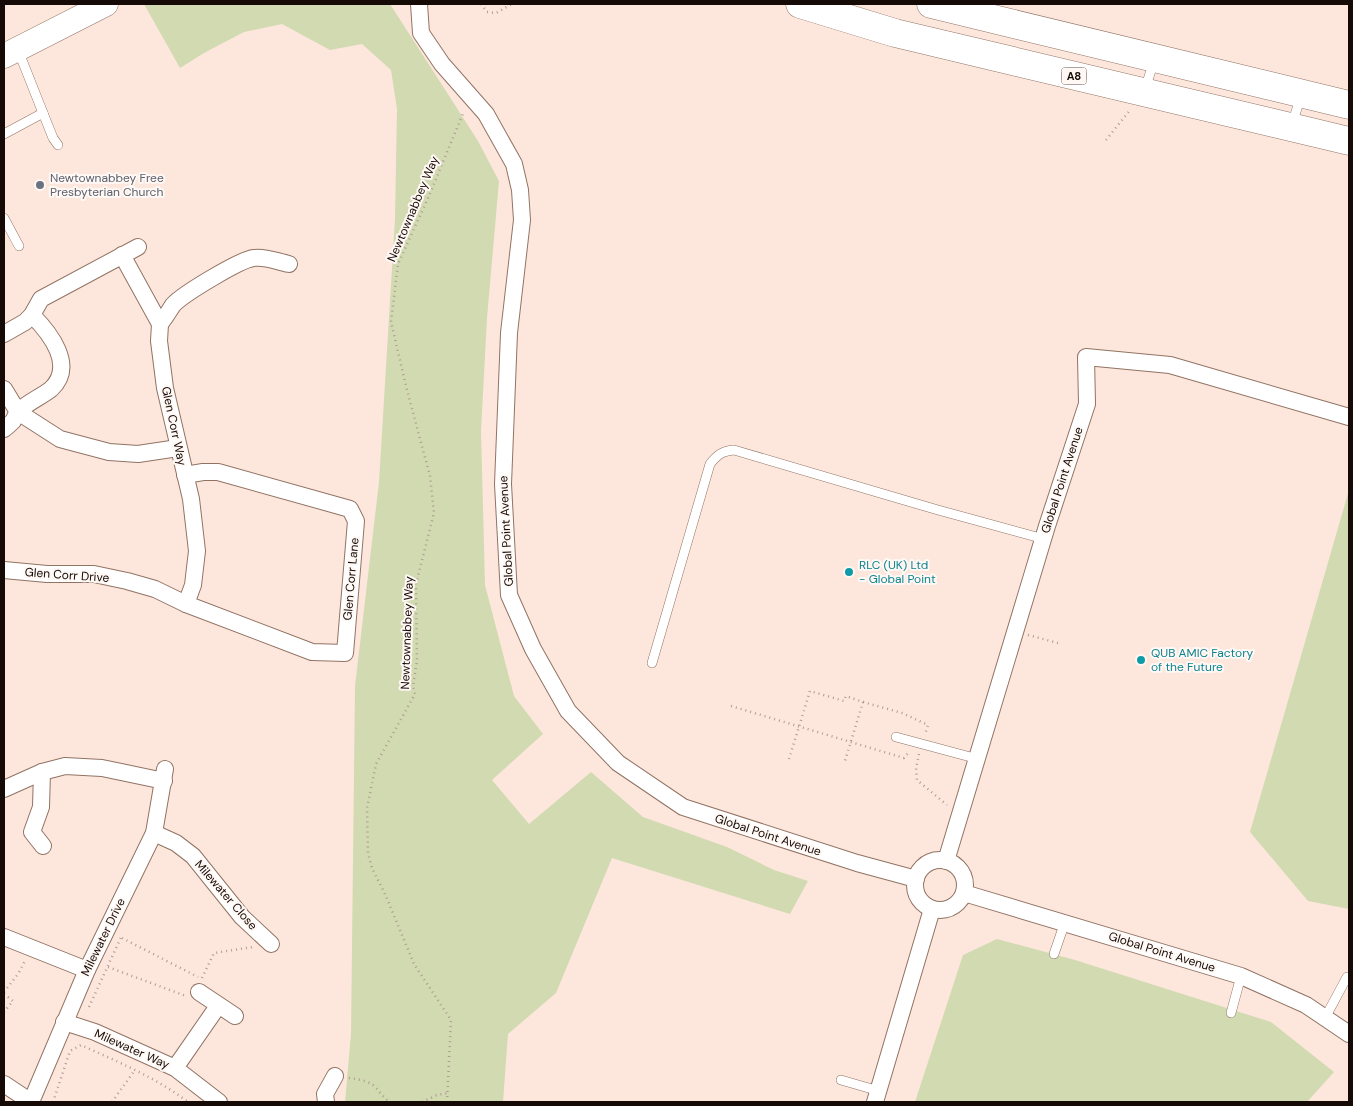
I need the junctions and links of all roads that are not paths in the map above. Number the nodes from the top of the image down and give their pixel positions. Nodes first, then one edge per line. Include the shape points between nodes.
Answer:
1 (106, 4) edge
2 (419, 4) edge
3 (800, 4) edge
4 (931, 4) edge
5 (11, 52) edge
6 (1155, 59) junction
7 (1144, 92) junction
8 (1302, 94) junction
9 (1349, 105) edge
10 (43, 113) junction
11 (1291, 127) junction
12 (4, 134) edge
13 (1349, 141) edge
14 (58, 145) dead end
15 (4, 218) edge
16 (19, 246) dead end
17 (138, 246) dead end
18 (122, 255) junction
19 (289, 264) dead end
20 (32, 315) junction
21 (160, 324) junction
22 (4, 334) edge
23 (4, 389) edge
24 (18, 412) junction
25 (1349, 417) edge
26 (4, 429) edge
27 (178, 448) junction
28 (185, 475) junction
29 (1044, 539) junction
30 (4, 570) edge
31 (186, 604) junction
32 (652, 663) dead end
33 (896, 737) dead end
34 (978, 759) junction
35 (42, 772) junction
36 (4, 789) edge
37 (154, 833) junction
38 (43, 846) dead end
39 (946, 861) junction
40 (916, 879) junction
41 (964, 893) junction
42 (932, 909) junction
43 (1065, 922) junction
44 (4, 937) edge
45 (272, 944) road end
46 (1054, 954) dead end
47 (87, 970) junction
48 (1241, 976) junction
49 (1347, 977) dead end
50 (200, 992) road end
51 (218, 1006) junction
52 (1231, 1013) dead end
53 (234, 1016) dead end
54 (1325, 1018) junction
55 (64, 1022) junction
56 (1349, 1034) edge
57 (175, 1068) junction
58 (335, 1076) road end
59 (841, 1080) dead end
60 (4, 1084) edge
61 (877, 1097) edge
62 (31, 1102) edge
63 (219, 1102) edge
64 (326, 1102) edge

1 - 5 main road
2 - 40 street, Global Point Avenue via 421,33 442,64 486,114 514,164 520,190 522,220 508,343 503,484 509,595 533,649 568,711 618,763 683,807
3 - 7 highway, A8 via 895,33
4 - 6 highway
5 - 10 lane via 28,79
6 - 7 lane
6 - 8 highway
7 - 11 highway, A8
8 - 9 highway
8 - 11 lane
10 - 12 lane
10 - 14 lane
11 - 13 highway, A8
15 - 16 lane
17 - 18 street
18 - 20 street via 40,298
18 - 21 street, Glen Corr Way
19 - 21 street via 252,258 226,270 174,304
20 - 22 street
20 - 24 street via 46,329 59,352 61,374 50,389
21 - 27 street, Glen Corr Way via 165,388
23 - 24 street
24 - 26 street
24 - 27 street via 60,439 109,452 138,454
25 - 29 street, Global Point Avenue via 1170,365 1086,357 1087,404
27 - 28 street, Glen Corr Way
28 - 31 street, Glen Corr Way via 197,551 193,585
28 - 31 street, Glen Corr Lane via 218,472 350,509 356,521 345,653 312,652
29 - 32 lane via 734,450 724,450 710,464
29 - 34 street, Global Point Avenue
30 - 31 street, Glen Corr Drive via 112,577 155,589
33 - 34 lane
34 - 39 street, Global Point Avenue
35 - 36 street
35 - 37 street, Milewater Drive via 74,766 164,775
35 - 38 street via 41,807 32,832
37 - 45 street, Milewater Close via 176,843 193,856 242,917
37 - 47 street, Milewater Drive
39 - 40 street via 928,864
39 - 41 street via 954,864 964,877
40 - 42 street via 920,900
41 - 42 street via 952,908
41 - 43 street, Global Point Avenue
42 - 61 street
43 - 46 lane
43 - 48 street, Global Point Avenue
44 - 47 street
47 - 55 street, Milewater Drive
48 - 52 lane
48 - 54 street, Global Point Avenue via 1306,1005
49 - 54 lane
50 - 51 street
51 - 53 street
51 - 57 street
54 - 56 street, Global Point Avenue
55 - 57 street, Milewater Way via 95,1032
55 - 62 street, Milewater Drive
57 - 63 street, Milewater Way
58 - 64 street via 325,1094
59 - 61 lane
60 - 62 street

